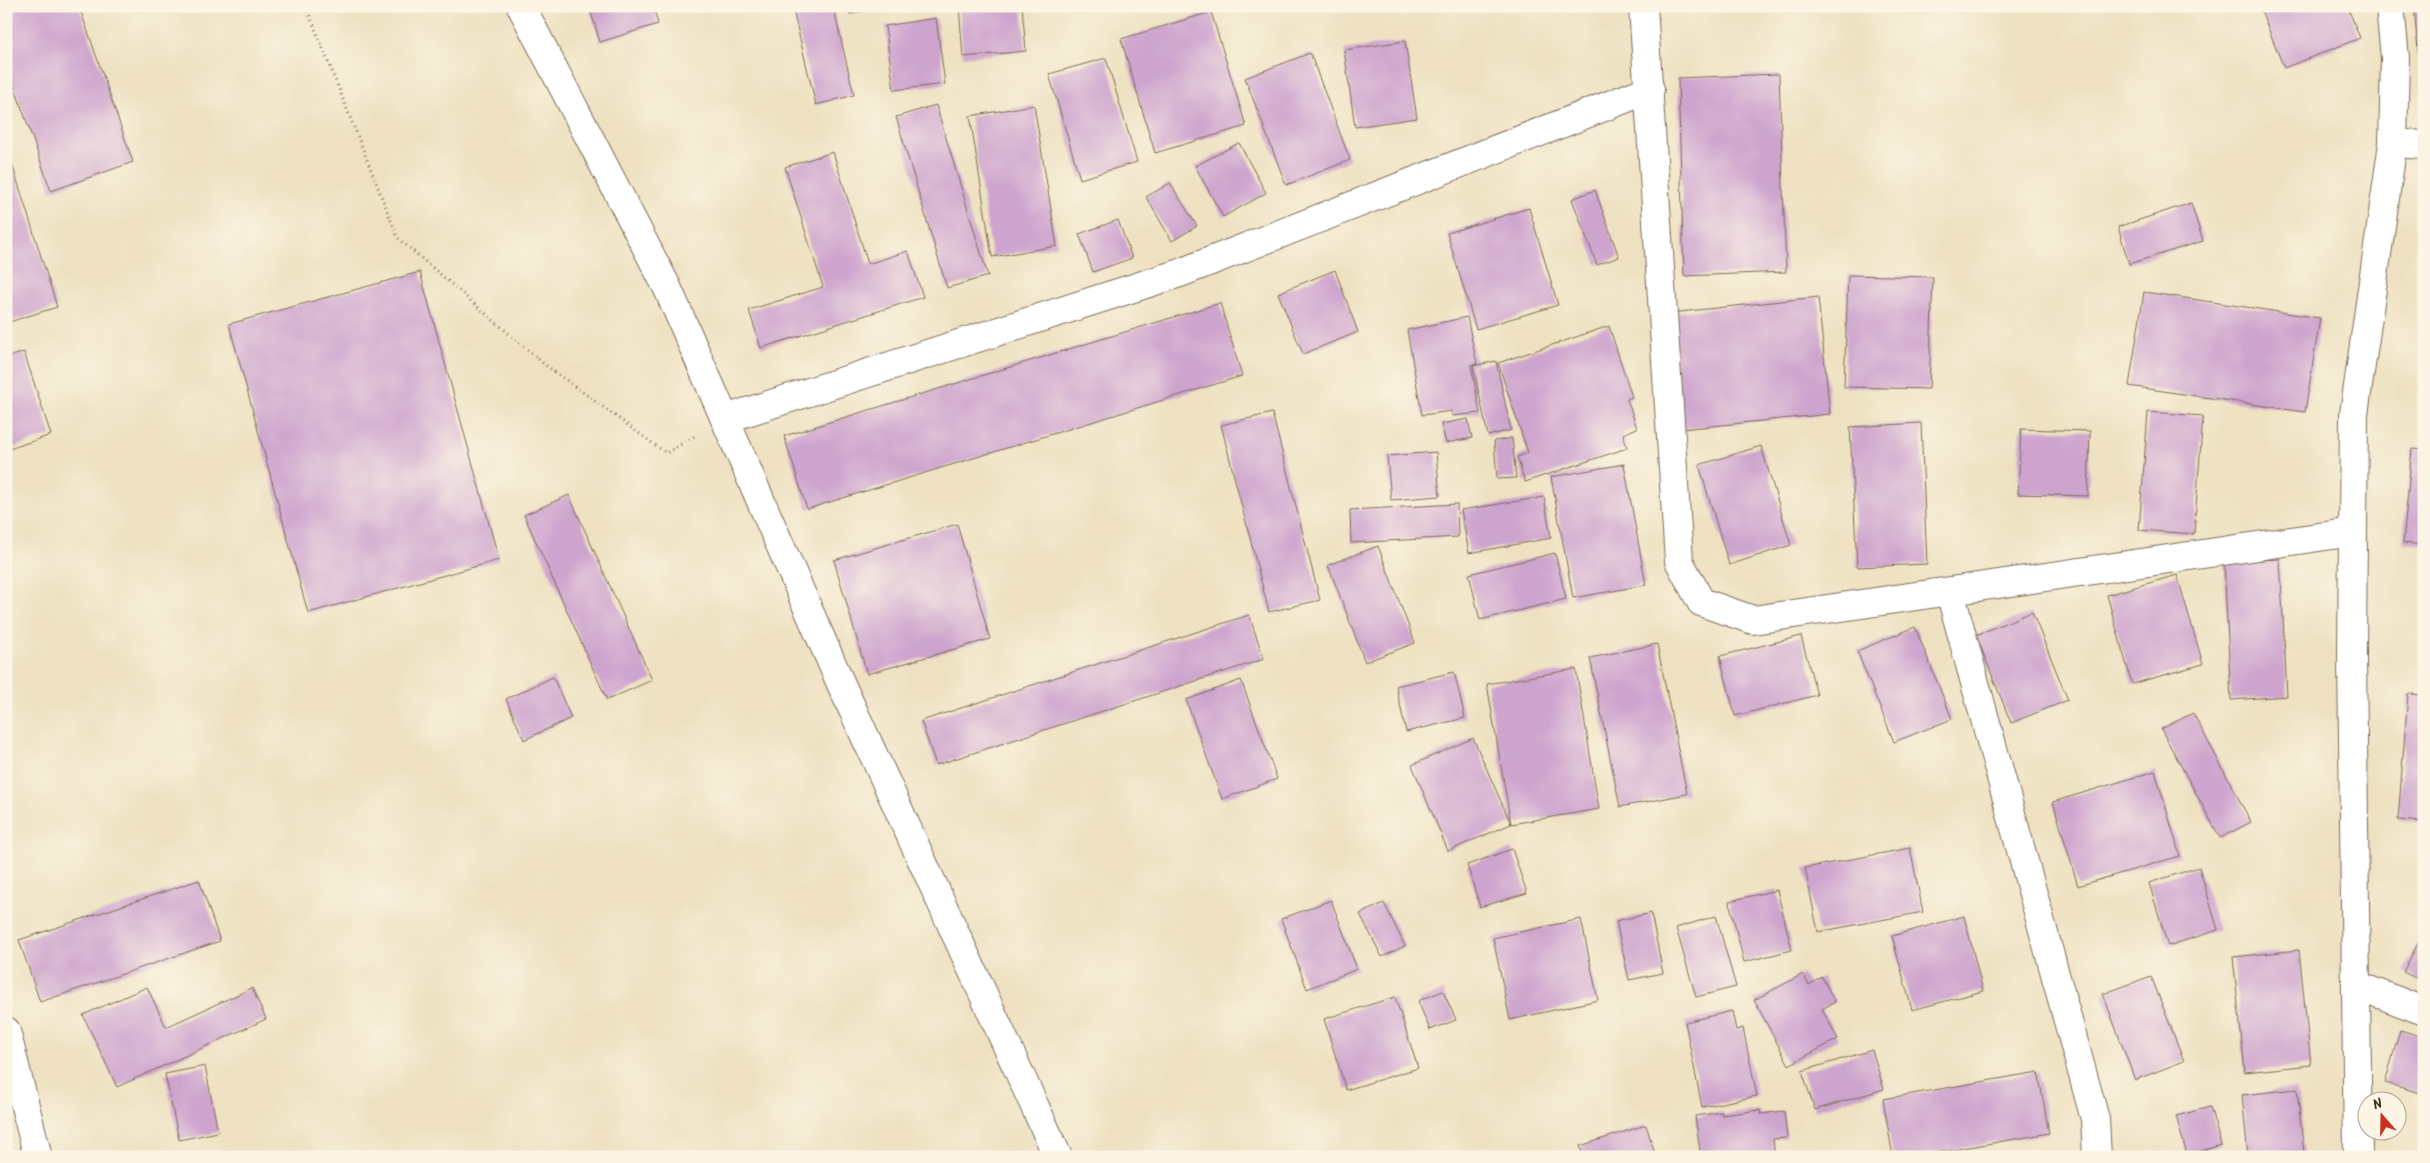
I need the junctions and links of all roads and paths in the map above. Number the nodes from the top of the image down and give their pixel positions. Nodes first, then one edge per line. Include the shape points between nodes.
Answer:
1 (306, 6) edge
2 (521, 6) edge
3 (1643, 6) edge
4 (2390, 6) edge
5 (1650, 89) junction
6 (2393, 143) junction
7 (2424, 145) edge
8 (725, 419) junction
9 (2353, 532) junction
10 (1950, 592) junction
11 (2356, 985) junction
12 (2424, 1011) edge
13 (6, 1031) edge
14 (38, 1157) edge
15 (1058, 1157) edge
16 (2097, 1157) edge
17 (2358, 1157) edge

1 - 8 path via 398,238 544,364 666,453
2 - 8 street via 667,287
3 - 5 street
4 - 6 street via 2395,58
5 - 8 street via 1180,273
5 - 10 street via 1679,561 1700,602 1753,620
6 - 7 street
6 - 9 street via 2354,414
8 - 15 street via 841,684
9 - 10 street
9 - 11 street
10 - 16 street via 2095,1119
11 - 12 street
11 - 17 street
13 - 14 street

